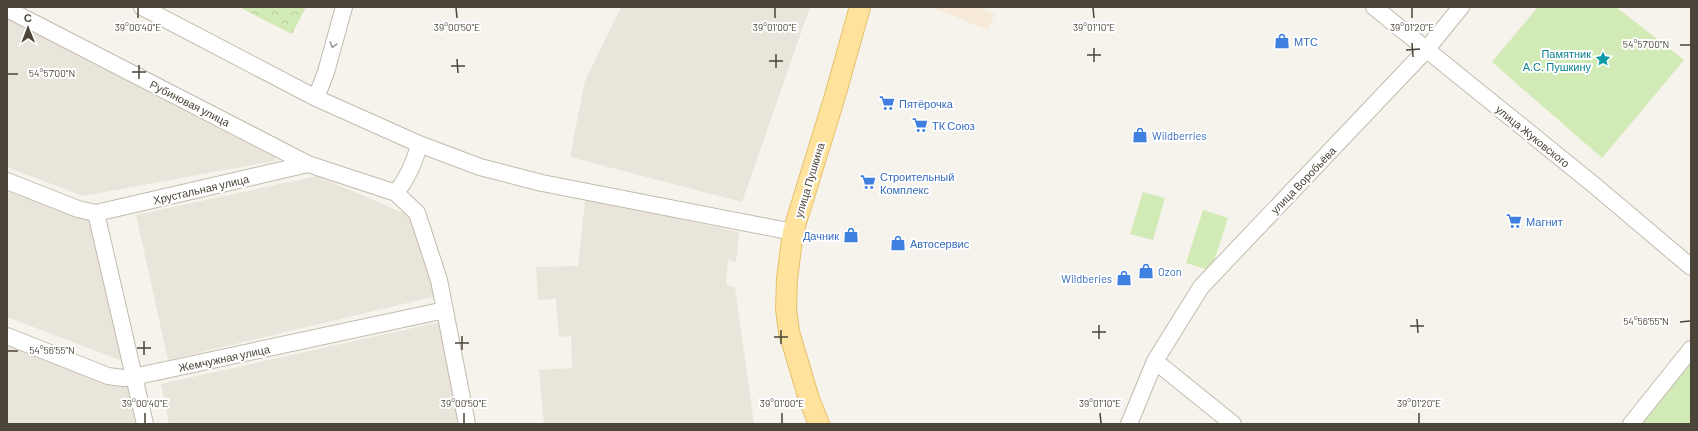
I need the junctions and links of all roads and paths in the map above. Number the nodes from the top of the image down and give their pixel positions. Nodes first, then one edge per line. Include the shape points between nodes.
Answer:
1 (142, 7) edge
2 (344, 7) edge
3 (860, 7) edge
4 (1374, 7) edge
5 (1461, 7) edge
6 (7, 8) edge
7 (1426, 50) junction
8 (316, 98) junction
9 (419, 144) junction
10 (308, 164) junction
11 (7, 181) edge
12 (396, 193) junction
13 (96, 213) junction
14 (793, 232) junction
15 (1691, 268) edge
16 (445, 310) junction
17 (7, 336) edge
18 (1691, 349) edge
19 (1155, 361) junction
20 (134, 377) junction
21 (145, 424) edge
22 (467, 424) edge
23 (819, 424) edge
24 (1129, 424) edge
25 (1233, 424) edge
26 (1631, 424) edge

1 - 8 street
2 -> 8 street
3 - 14 main road, улица Пушкина
4 - 7 street, улица Жуковского
5 - 7 street, улица Воробьёва
6 - 10 street, Рубиновая улица
7 - 15 street, улица Жуковского via 1594,185
7 - 19 street, улица Воробьёва via 1201,287
8 - 9 street
9 - 12 street via 416,161
9 - 14 street via 480,167 542,183
10 - 12 street
10 - 13 street, Хрустальная улица
11 - 13 street, Хрустальная улица via 78,209
12 - 16 street via 416,213 421,224 439,280
13 - 20 street
14 - 23 main road, улица Пушкина via 787,279 786,309 789,332
16 - 20 street, Жемчужная улица
16 - 22 street
17 - 20 street, Жемчужная улица via 108,376
18 - 26 street
19 - 24 street, улица Воробьёва
19 - 25 street
20 - 21 street

